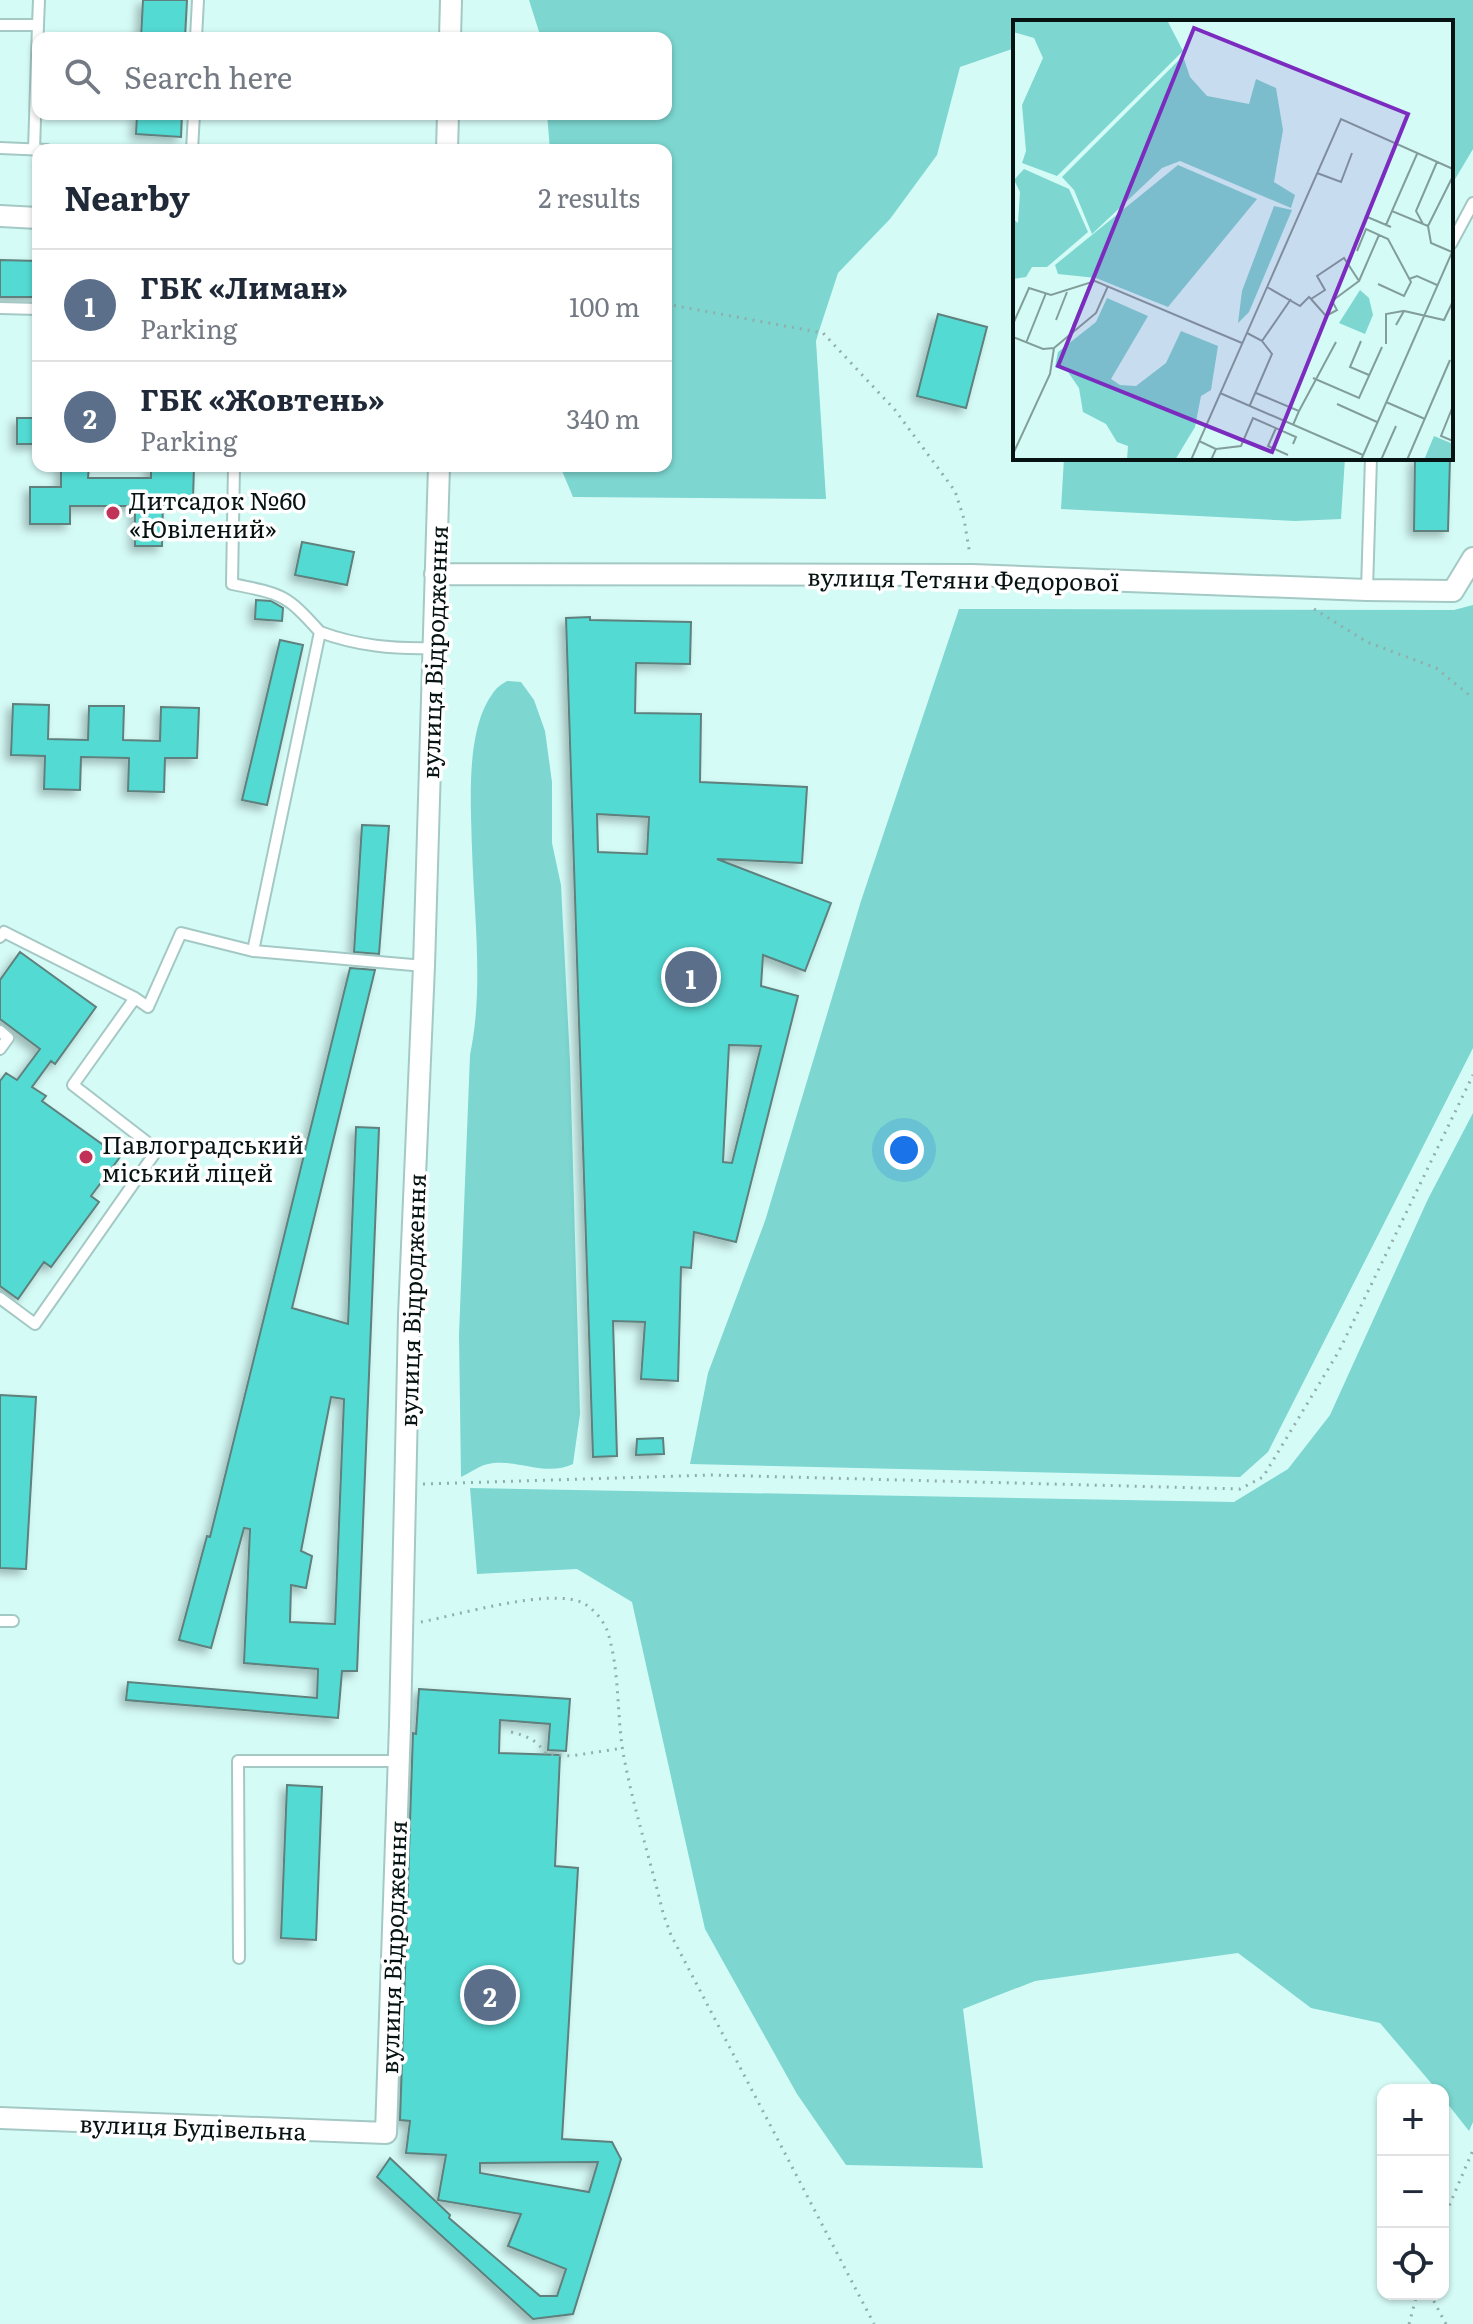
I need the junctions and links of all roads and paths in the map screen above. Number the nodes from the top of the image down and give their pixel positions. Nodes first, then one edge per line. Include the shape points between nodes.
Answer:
1 (39, 0) edge
2 (198, 0) edge
3 (451, 0) edge
4 (0, 25) edge
5 (38, 25) junction
6 (38, 32) edge
7 (196, 32) edge
8 (450, 32) edge
9 (35, 120) edge
10 (194, 120) edge
11 (448, 120) edge
12 (34, 144) edge
13 (192, 144) edge
14 (447, 144) edge
15 (0, 148) edge
16 (32, 150) edge
17 (1473, 203) edge
18 (0, 216) edge
19 (32, 218) edge
20 (1453, 240) edge
21 (672, 305) edge
22 (0, 308) edge
23 (32, 309) edge
24 (1371, 460) edge
25 (234, 472) edge
26 (439, 472) edge
27 (1473, 558) edge
28 (435, 574) junction
29 (972, 575) junction
30 (1302, 588) junction
31 (1367, 590) junction
32 (320, 632) junction
33 (433, 648) junction
34 (1473, 698) edge
35 (0, 937) edge
36 (253, 951) junction
37 (424, 966) junction
38 (135, 998) junction
39 (0, 1031) edge
40 (0, 1049) edge
41 (1473, 1075) edge
42 (0, 1298) edge
43 (405, 1485) junction
44 (0, 1621) edge
45 (13, 1621) dead end
46 (401, 1626) junction
47 (511, 1732) dead end
48 (623, 1748) junction
49 (398, 1761) junction
50 (239, 1958) dead end
51 (0, 2118) edge
52 (386, 2133) joint
53 (1473, 2150) edge
54 (1449, 2206) edge
55 (1415, 2300) edge
56 (1433, 2300) edge
57 (874, 2324) edge
58 (1409, 2324) edge
59 (1446, 2324) edge

1 - 5 lane
2 - 7 lane
3 - 8 street
4 - 5 lane
5 - 6 lane
9 - 12 lane
10 - 13 lane
11 - 14 street
15 - 16 lane
17 - 20 lane
18 - 19 street
21 - 29 path via 823,333 895,410 955,491
22 - 23 lane
24 - 31 lane
25 - 32 lane via 232,584 279,594
26 - 28 street, вулиця Відродження
27 - 31 street, вулиця Тетяни Федорової via 1453,591
28 - 29 street, вулиця Тетяни Федорової
28 - 33 street, вулиця Відродження
29 - 30 street, вулиця Тетяни Федорової
30 - 31 street, вулиця Тетяни Федорової
30 - 34 path via 1309,606 1367,642 1436,668
32 - 33 lane via 385,649
32 - 36 lane
33 - 37 street, вулиця Відродження
35 - 38 lane via 4,932
36 - 37 lane
36 - 38 lane via 181,933 148,1007
37 - 43 street, вулиця Відродження
38 - 42 lane via 73,1085 157,1150 35,1324
39 - 40 lane via 8,1038
41 - 43 path via 1339,1351 1263,1477 1240,1489 712,1475
43 - 46 street, вулиця Відродження
44 - 45 lane
46 - 48 path via 535,1599 565,1597 584,1603 607,1628
46 - 49 street, вулиця Відродження
47 - 48 path via 527,1736 546,1754
48 - 57 path via 671,1935
49 - 50 lane via 238,1761
49 - 52 street, вулиця Відродження
51 - 52 street, вулиця Будівельна
53 - 54 path
55 - 58 path
56 - 59 path

